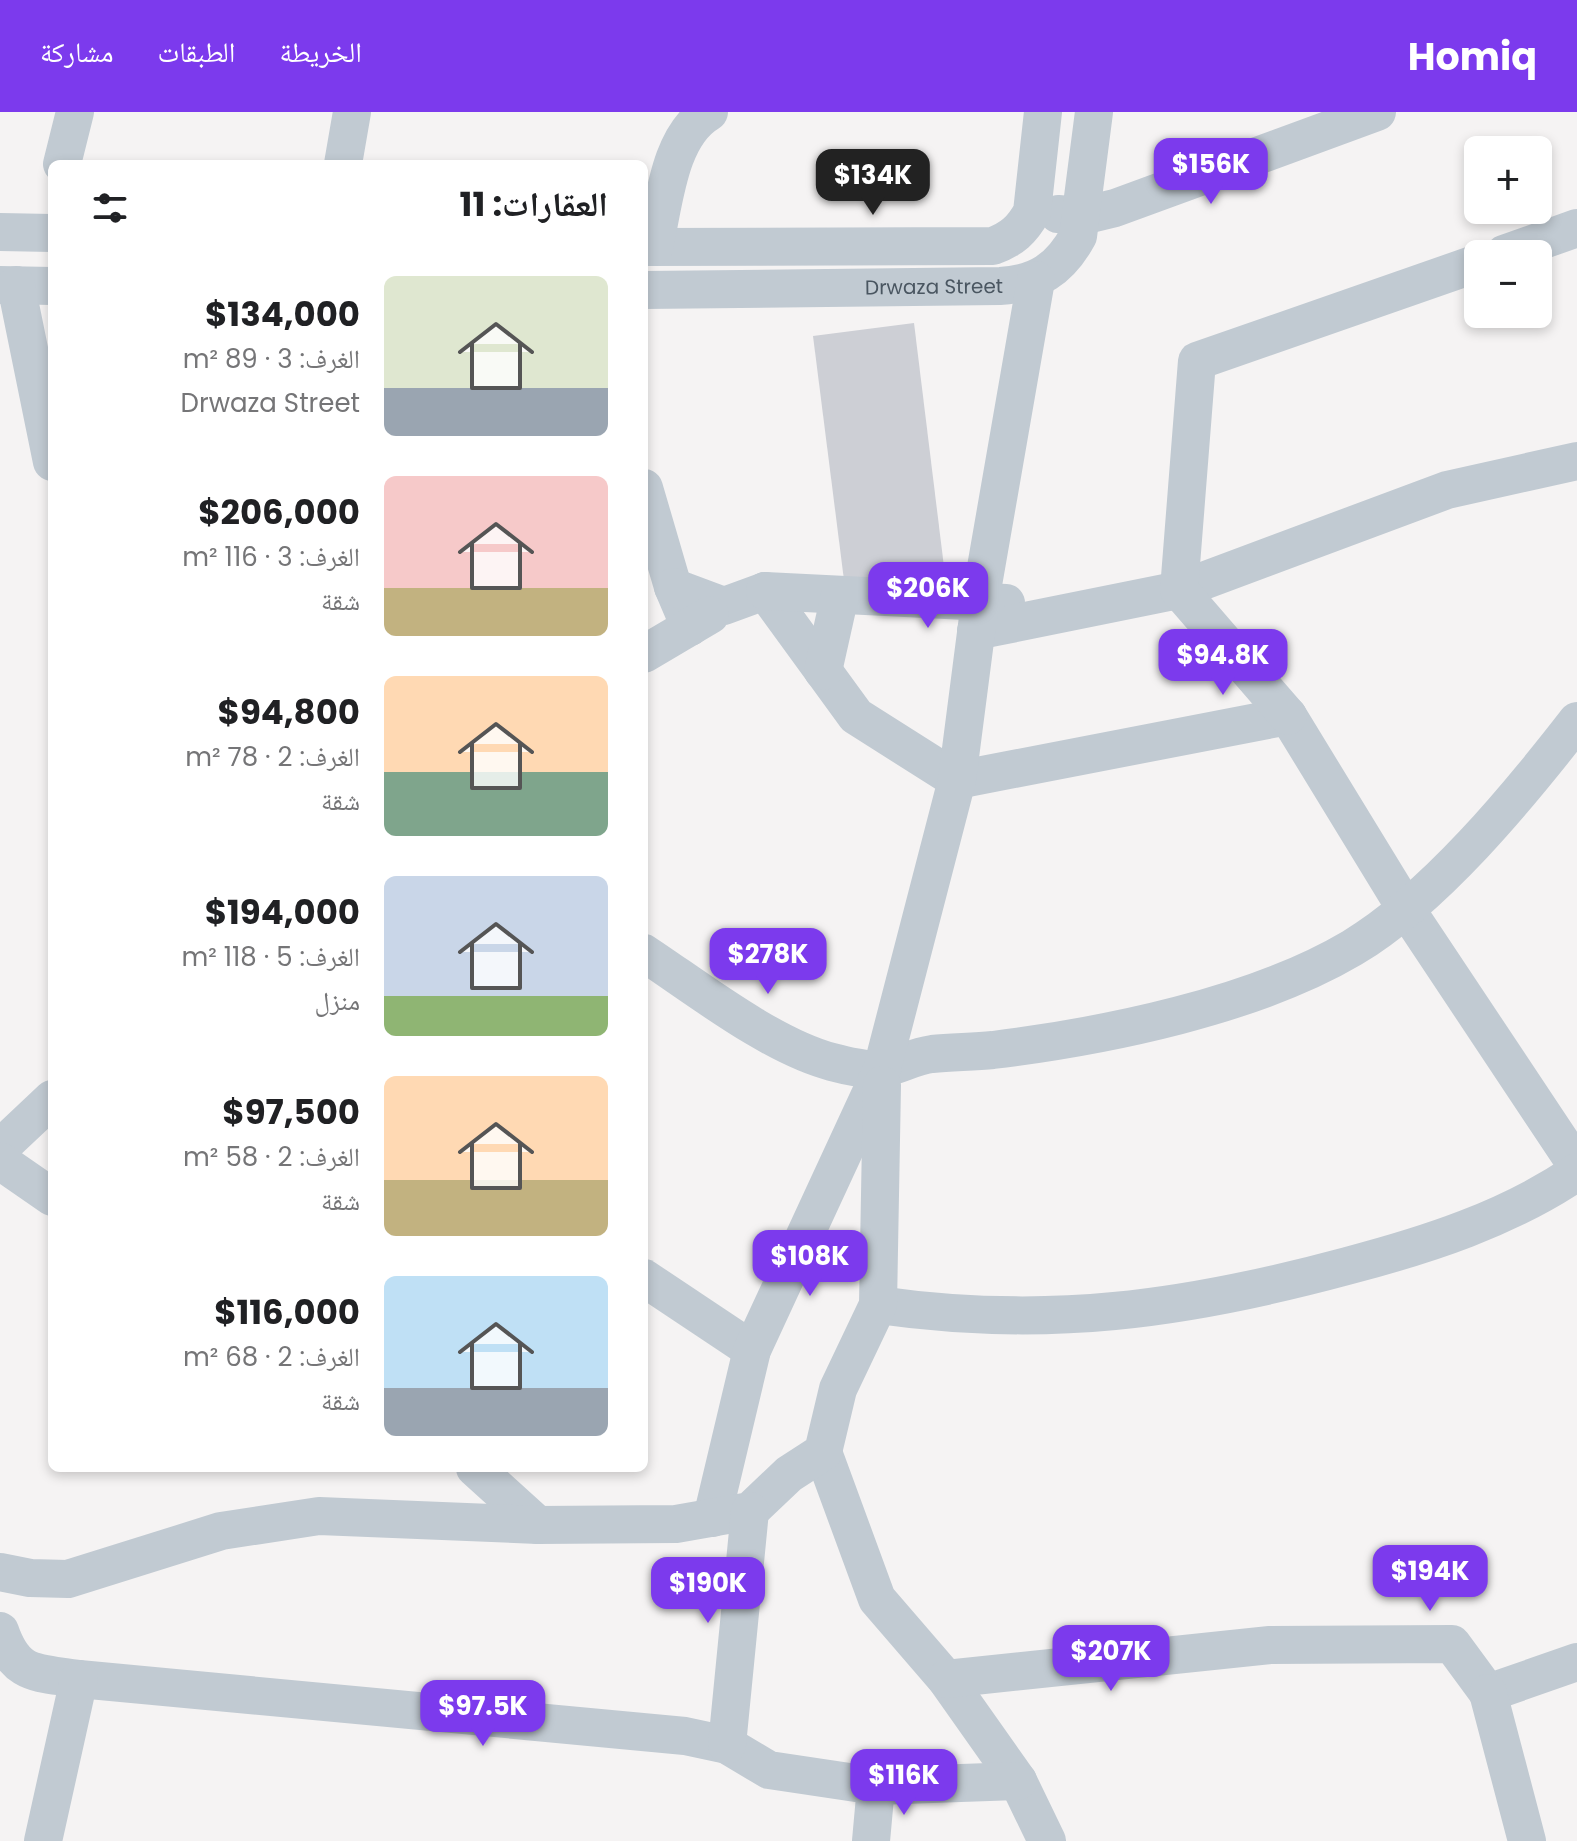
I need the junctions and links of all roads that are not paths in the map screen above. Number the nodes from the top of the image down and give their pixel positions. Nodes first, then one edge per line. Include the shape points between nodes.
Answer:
1 (75, 112) edge
2 (352, 112) edge
3 (709, 112) edge
4 (1043, 112) edge
5 (1094, 112) edge
6 (1377, 112) edge
7 (63, 160) edge
8 (344, 160) edge
9 (1032, 212) junction
10 (1082, 216) junction
11 (48, 224) edge
12 (1577, 228) edge
13 (0, 232) edge
14 (1543, 240) edge
15 (649, 247) edge
16 (1464, 268) edge
17 (1036, 280) junction
18 (23, 286) edge
19 (648, 290) edge
20 (48, 438) edge
21 (1577, 461) edge
22 (648, 502) edge
23 (673, 587) junction
24 (1179, 590) junction
25 (765, 591) junction
26 (840, 595) junction
27 (724, 606) junction
28 (978, 616) junction
29 (690, 627) junction
30 (648, 652) edge
31 (823, 671) junction
32 (1288, 716) junction
33 (1577, 721) edge
34 (957, 780) junction
35 (1406, 909) junction
36 (648, 956) edge
37 (882, 1069) junction
38 (48, 1103) edge
39 (0, 1148) edge
40 (0, 1161) edge
41 (1577, 1166) edge
42 (1577, 1172) edge
43 (48, 1194) edge
44 (648, 1281) edge
45 (878, 1305) junction
46 (752, 1350) junction
47 (823, 1452) junction
48 (479, 1472) edge
49 (750, 1511) junction
50 (712, 1518) junction
51 (538, 1525) junction
52 (0, 1572) edge
53 (0, 1631) edge
54 (1577, 1662) edge
55 (79, 1679) junction
56 (946, 1679) junction
57 (1488, 1693) junction
58 (727, 1745) junction
59 (1018, 1781) junction
60 (876, 1786) junction
61 (43, 1841) edge
62 (871, 1841) edge
63 (1047, 1841) edge
64 (1527, 1841) edge

1 - 7 street
2 - 8 street
3 - 15 street via 687,132
4 - 9 street
5 - 10 street
6 - 10 street
9 - 10 street
9 - 15 street, Drwaza Street via 1011,239 977,248
10 - 17 street via 1068,254
11 - 13 street
12 - 14 street
16 - 24 street via 1197,361
17 - 19 street, Drwaza Street via 1000,286
17 - 28 street
18 - 20 street
21 - 24 street via 1447,490
22 - 23 street
23 - 27 street
23 - 29 street
24 - 28 street via 1094,607
24 - 32 street
25 - 26 street
25 - 27 street
25 - 31 street
26 - 28 street
26 - 31 street
27 - 29 street
28 - 34 street
29 - 30 street
31 - 34 street via 856,716
32 - 34 street
32 - 35 street
33 - 35 street
34 - 37 street
35 - 37 street via 1353,947 1256,993 1058,1040 929,1054
35 - 41 street
36 - 37 street via 791,1045 834,1062
37 - 45 street
37 - 46 street
38 - 39 street
40 - 43 street
42 - 45 street via 1538,1197 1444,1237 1316,1275 1186,1303 1135,1312 1013,1318
44 - 46 street
45 - 47 street via 838,1389
46 - 50 street
47 - 49 street via 789,1474
47 - 56 street via 877,1599
48 - 51 street
49 - 50 street
49 - 58 street
50 - 51 street via 640,1526
51 - 52 street via 353,1515 283,1519 221,1531 68,1579
53 - 55 street via 8,1656 29,1671
54 - 57 street
55 - 58 street via 685,1736
55 - 61 street
56 - 57 street via 1270,1645 1452,1644
56 - 59 street
57 - 64 street
58 - 60 street via 769,1770
59 - 60 street
59 - 63 street
60 - 62 street

